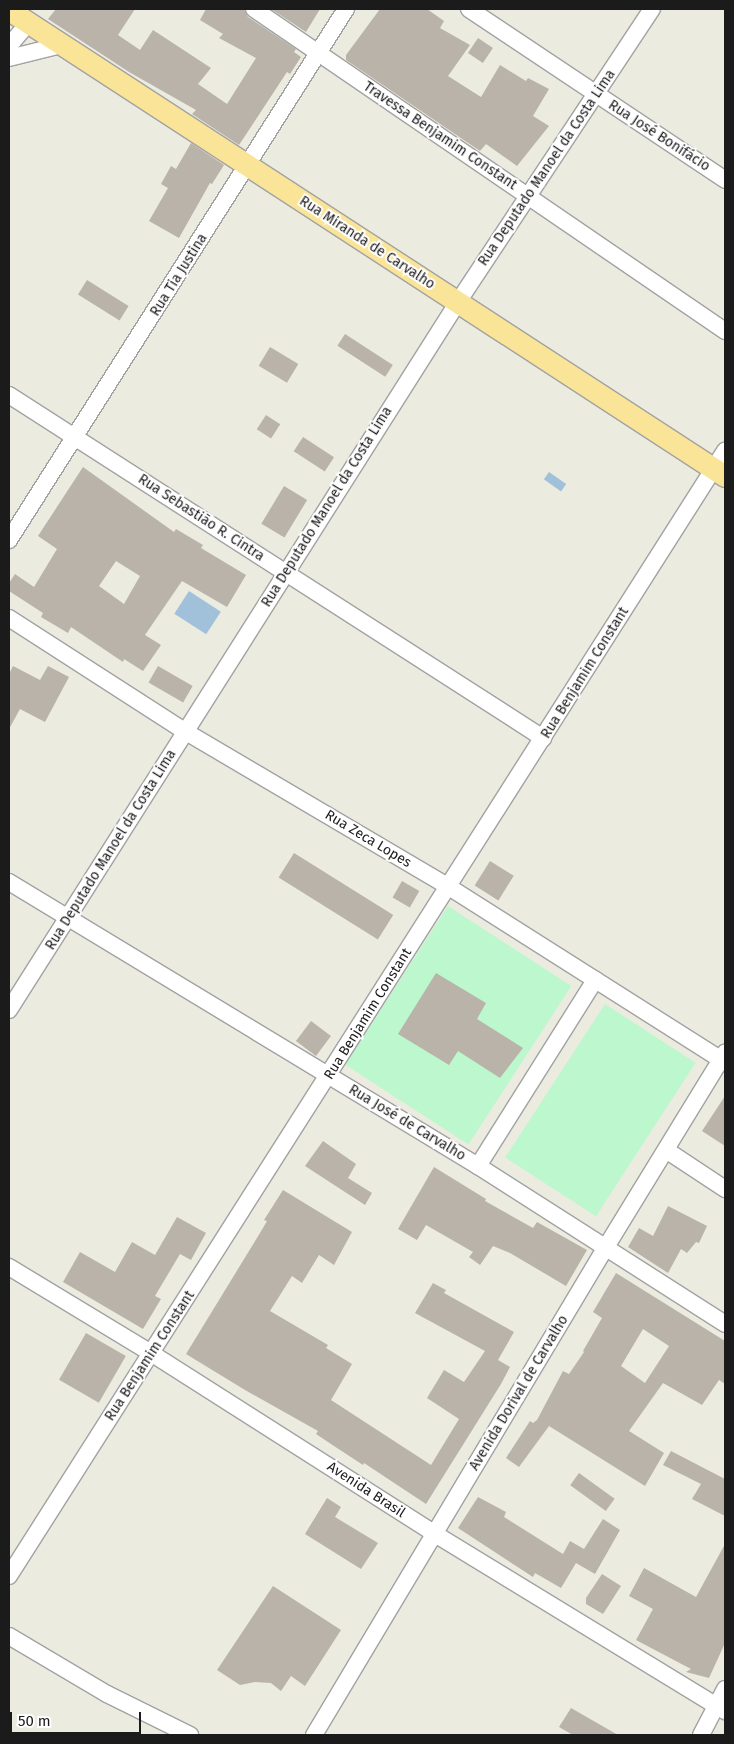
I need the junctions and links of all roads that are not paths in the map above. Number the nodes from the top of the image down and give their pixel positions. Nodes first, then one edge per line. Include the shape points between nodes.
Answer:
1 (254, 9) edge
2 (346, 9) edge
3 (469, 9) edge
4 (652, 9) edge
5 (9, 10) edge
6 (34, 16) edge
7 (62, 44) junction
8 (9, 46) edge
9 (318, 54) junction
10 (9, 58) edge
11 (596, 95) junction
12 (248, 166) junction
13 (725, 180) edge
14 (528, 196) junction
15 (458, 302) junction
16 (725, 331) edge
17 (9, 395) edge
18 (76, 438) junction
19 (722, 465) edge
20 (9, 540) edge
21 (286, 572) junction
22 (9, 618) edge
23 (186, 732) junction
24 (543, 738) junction
25 (9, 882) edge
26 (448, 887) junction
27 (68, 918) junction
28 (595, 980) junction
29 (9, 1010) edge
30 (724, 1058) edge
31 (328, 1076) junction
32 (666, 1150) junction
33 (478, 1166) junction
34 (725, 1189) edge
35 (606, 1247) junction
36 (9, 1268) edge
37 (725, 1324) edge
38 (151, 1353) junction
39 (435, 1534) junction
40 (9, 1576) edge
41 (9, 1636) edge
42 (725, 1689) edge
43 (721, 1709) edge
44 (190, 1735) edge
45 (314, 1735) edge
46 (701, 1735) edge

1 - 9 street, Travessa Benjamim Constant
2 - 9 street, Rua Tia Justina
3 - 11 street, Rua José Bonifácio
4 - 11 street, Rua Deputado Manoel da Costa Lima
5 - 6 main road, Rua Miranda de Carvalho
6 - 7 main road, Rua Miranda de Carvalho
6 - 8 street
7 - 10 street
7 - 12 main road, Rua Miranda de Carvalho
9 - 12 street, Rua Tia Justina
9 - 14 street, Travessa Benjamim Constant
11 - 13 street, Rua José Bonifácio
11 - 14 street, Rua Deputado Manoel da Costa Lima
12 - 15 main road, Rua Miranda de Carvalho
12 - 18 street, Rua Tia Justina
14 - 15 street, Rua Deputado Manoel da Costa Lima
14 - 16 street, Travessa Benjamim Constant
15 - 19 main road, Rua Miranda de Carvalho
15 - 21 street, Rua Deputado Manoel da Costa Lima
17 - 18 street, Rua Sebastião R. Cintra
18 - 20 street, Rua Tia Justina
18 - 21 street, Rua Sebastião R. Cintra
19 - 24 street, Rua Benjamim Constant
21 - 23 street, Rua Deputado Manoel da Costa Lima
21 - 24 street, Rua Sebastião R. Cintra
22 - 23 street, Rua Zeca Lopes
23 - 26 street, Rua Zeca Lopes
23 - 27 street, Rua Deputado Manoel da Costa Lima
24 - 26 street, Rua Benjamim Constant
25 - 27 street, Rua José de Carvalho
26 - 28 street, Rua Zeca Lopes
26 - 31 street, Rua Benjamim Constant
27 - 29 street, Rua Deputado Manoel da Costa Lima
27 - 31 street, Rua José de Carvalho
28 - 30 street, Rua Zeca Lopes
28 - 33 street
30 - 32 street, Avenida Dorival de Carvalho
31 - 33 street, Rua José de Carvalho
31 - 38 street, Rua Benjamim Constant
32 - 34 street
32 - 35 street, Avenida Dorival de Carvalho
33 - 35 street, Rua José de Carvalho
35 - 37 street, Rua José de Carvalho
35 - 39 street, Avenida Dorival de Carvalho
36 - 38 street, Avenida Brasil
38 - 39 street, Avenida Brasil
38 - 40 street, Rua Benjamim Constant
39 - 43 street, Avenida Brasil
39 - 45 street, Avenida Dorival de Carvalho
41 - 44 street via 107,1694
42 - 43 street
43 - 46 street

